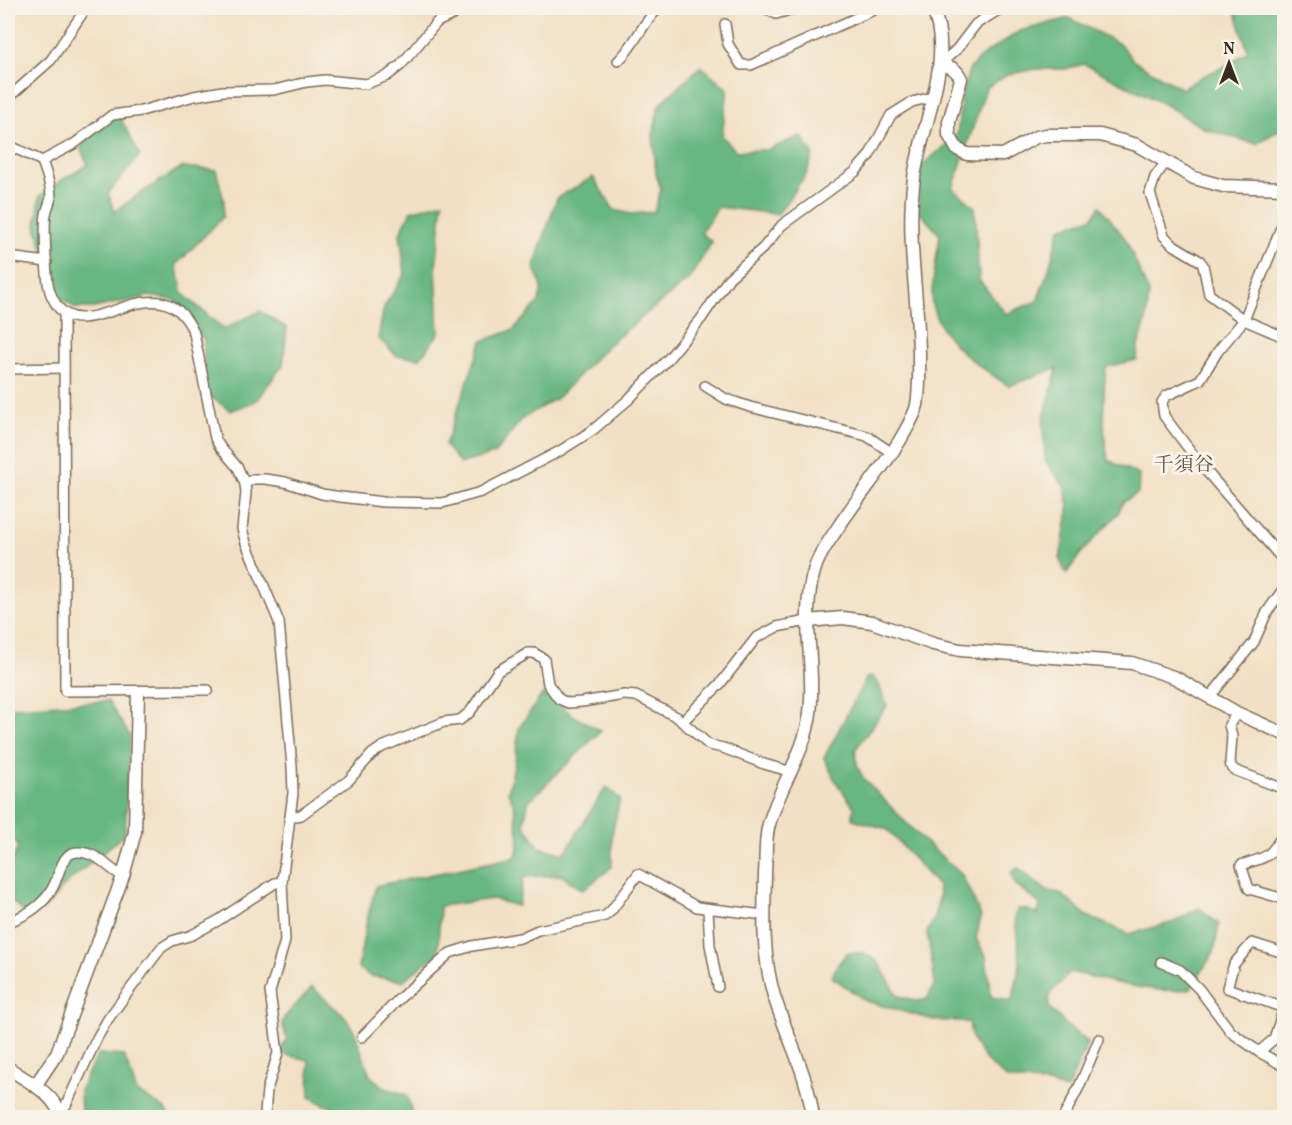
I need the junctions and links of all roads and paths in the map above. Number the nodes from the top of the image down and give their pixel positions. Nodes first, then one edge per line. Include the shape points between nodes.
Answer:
1 (86, 8) edge
2 (477, 8) edge
3 (659, 8) edge
4 (764, 8) edge
5 (797, 8) edge
6 (878, 8) edge
7 (932, 8) edge
8 (1002, 8) edge
9 (725, 24) dead end
10 (618, 61) dead end
11 (940, 64) junction
12 (932, 97) junction
13 (8, 98) edge
14 (8, 145) edge
15 (42, 162) junction
16 (1166, 162) junction
17 (1284, 188) edge
18 (1284, 220) edge
19 (8, 258) edge
20 (47, 262) junction
21 (64, 312) junction
22 (1244, 320) junction
23 (1284, 337) edge
24 (64, 368) junction
25 (8, 369) edge
26 (705, 386) dead end
27 (892, 453) junction
28 (245, 484) junction
29 (1284, 536) edge
30 (1277, 550) junction
31 (1284, 561) edge
32 (1284, 588) edge
33 (807, 621) junction
34 (208, 690) dead end
35 (138, 692) junction
36 (1210, 697) junction
37 (1237, 713) junction
38 (682, 722) junction
39 (1284, 734) edge
40 (792, 772) junction
41 (1284, 789) edge
42 (290, 817) junction
43 (1284, 833) edge
44 (123, 876) junction
45 (282, 882) junction
46 (1284, 899) edge
47 (708, 909) junction
48 (764, 915) junction
49 (8, 922) edge
50 (1284, 953) edge
51 (1161, 962) dead end
52 (718, 987) dead end
53 (1284, 1008) edge
54 (362, 1037) dead end
55 (1099, 1039) dead end
56 (1259, 1052) junction
57 (1284, 1066) edge
58 (8, 1068) edge
59 (35, 1086) junction
60 (61, 1114) edge
61 (268, 1118) edge
62 (813, 1118) edge
63 (1063, 1118) edge

1 - 13 street via 51,60
2 - 15 street via 465,9 437,22 401,65 366,84 326,80 274,90 223,91 112,115
3 - 10 street
4 - 5 street via 776,14
6 - 9 street via 751,65 741,65 728,44
7 - 11 street via 940,40
8 - 11 street via 976,24
11 - 12 street
11 - 16 street via 952,68 961,80 949,135 957,149 967,154 1003,155 1046,135 1100,135 1137,146
12 - 27 street via 914,176 910,224 919,384 916,408
12 - 28 street via 912,102 891,115 869,156 855,172 782,225 729,278 701,319 636,392 593,430 560,451 481,492 442,503 341,497 265,479
14 - 15 street
15 - 20 street via 51,198 45,215
16 - 17 street via 1194,178 1223,186
16 - 22 street via 1150,193 1164,236 1200,261 1209,294
18 - 22 street
19 - 20 street
20 - 21 street via 52,296
21 - 24 street
21 - 28 street via 80,318 94,317 140,302 158,301 180,310 194,333 215,438
22 - 23 street
22 - 30 street via 1200,380 1166,396 1161,410 1202,465
24 - 25 street
24 - 35 street via 65,692
26 - 27 street via 750,407 867,436
27 - 33 street via 829,540 815,566
28 - 42 street via 242,529 279,622 292,766
29 - 30 street
30 - 31 street
32 - 36 street via 1267,612 1254,642
33 - 36 street via 843,618 872,622 960,650 1132,663 1176,678
33 - 38 street via 777,627 756,638 720,684
33 - 40 street via 810,711
34 - 35 street
35 - 44 street via 135,832
36 - 37 street
37 - 39 street
37 - 41 street via 1229,725 1230,765
38 - 40 street via 708,746
38 - 42 street via 636,696 568,703 549,684 544,659 528,653 498,671 460,720 444,722 382,747 349,780 301,815
40 - 48 street via 768,828
42 - 45 street
43 - 46 street via 1267,858 1241,866 1249,889
44 - 49 street via 90,854 71,854 63,860 52,889 27,915
44 - 59 street via 57,1053
45 - 60 street via 192,935 160,948 108,1019
45 - 61 street via 285,941 270,992 278,1053 267,1090
47 - 48 street
47 - 52 street
47 - 54 street via 687,902 638,874 605,915 450,953
48 - 62 street via 766,962
50 - 53 street via 1252,943 1234,964 1227,988
51 - 56 street via 1180,970 1231,1032
53 - 56 street via 1274,1039
55 - 63 street
56 - 57 street
58 - 59 street
59 - 60 street

